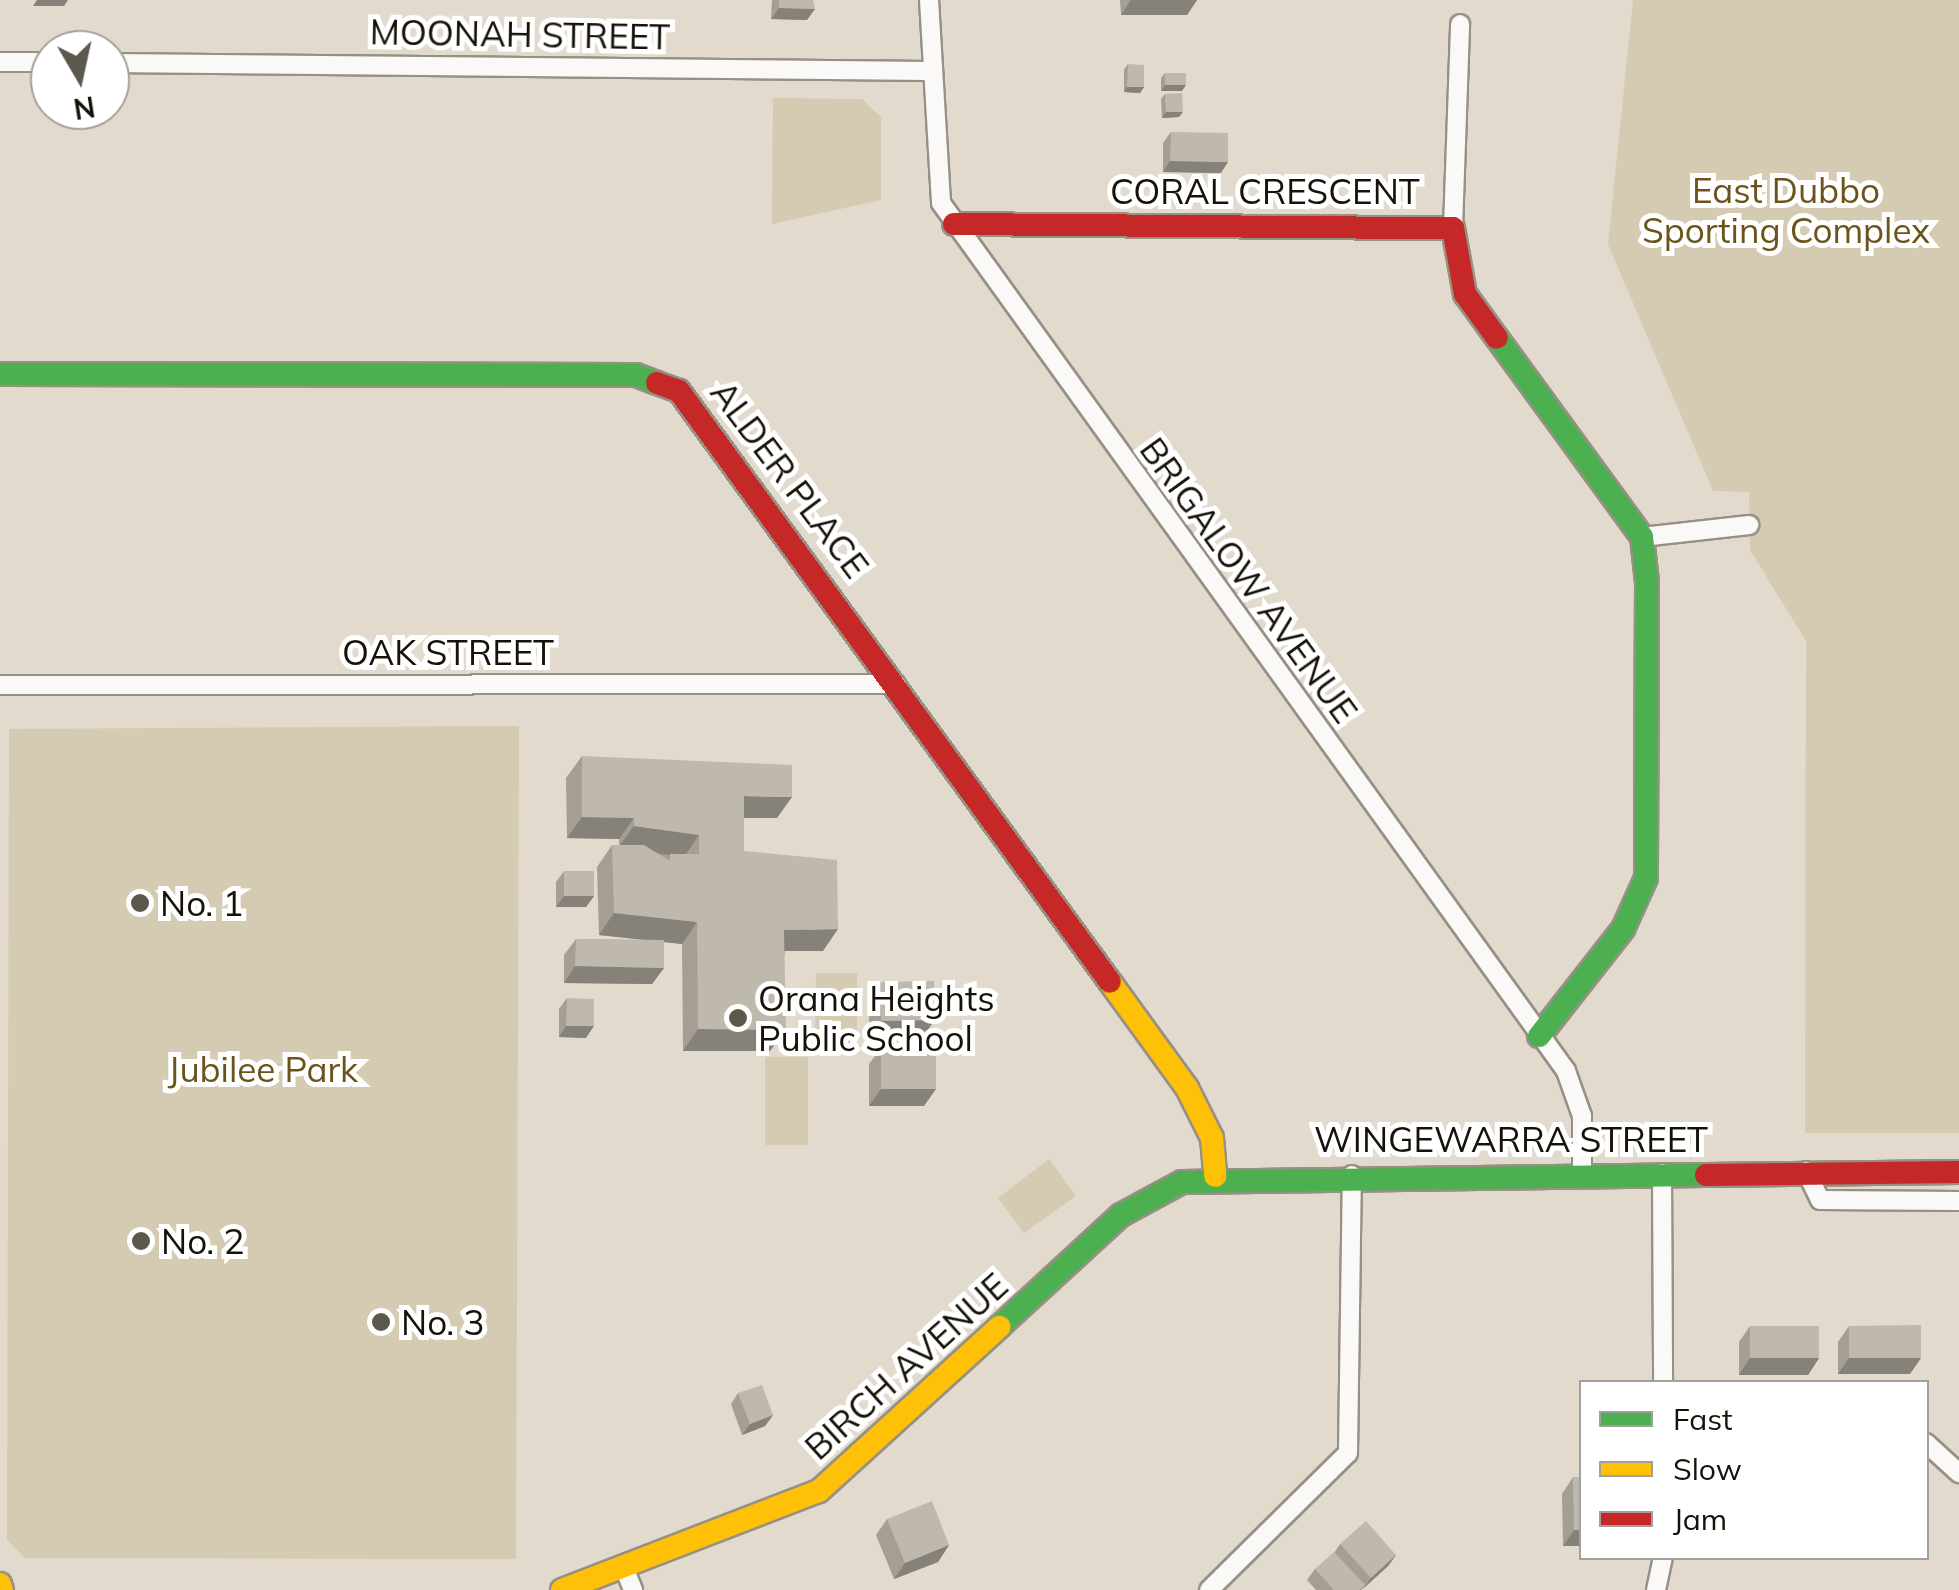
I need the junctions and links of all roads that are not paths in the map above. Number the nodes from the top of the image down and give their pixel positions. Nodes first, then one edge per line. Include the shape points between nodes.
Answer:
1 (928, 0) edge
2 (1460, 24) dead end
3 (0, 62) edge
4 (30, 62) edge
5 (130, 63) edge
6 (929, 71) junction
7 (954, 224) junction
8 (1453, 228) junction
9 (0, 374) edge
10 (1750, 525) dead end
11 (1642, 537) junction
12 (896, 684) junction
13 (0, 685) edge
14 (1539, 1036) junction
15 (1806, 1171) junction
16 (1959, 1172) edge
17 (1662, 1173) junction
18 (1582, 1174) junction
19 (1215, 1176) junction
20 (1352, 1176) junction
21 (1959, 1201) edge
22 (1663, 1380) edge
23 (1929, 1446) edge
24 (1959, 1473) edge
25 (1662, 1560) edge
26 (629, 1580) edge
27 (562, 1590) edge
28 (1210, 1590) edge
29 (1656, 1590) edge

1 - 6 street, BRIGALOW AVENUE
2 - 8 street
3 - 4 street
5 - 6 street, MOONAH STREET
6 - 7 street, BRIGALOW AVENUE via 933,166
7 - 8 street, CORAL CRESCENT
7 - 14 street, BRIGALOW AVENUE
8 - 11 street, CORAL CRESCENT via 1465,294
9 - 12 street, ALDER PLACE via 660,380 698,406
10 - 11 street
11 - 14 street via 1646,878 1623,929
12 - 13 street, OAK STREET
12 - 19 street, ALDER PLACE via 1201,1110
14 - 18 street, BRIGALOW AVENUE via 1582,1116
15 - 16 street, WINGEWARRA STREET
15 - 17 street, WINGEWARRA STREET
15 - 21 street via 1820,1200
17 - 18 street, WINGEWARRA STREET
17 - 22 street
18 - 20 street, WINGEWARRA STREET
19 - 20 street, WINGEWARRA STREET
19 - 26 street, BIRCH AVENUE via 1151,1194 1121,1214 819,1492
20 - 28 street via 1348,1453
23 - 24 street
25 - 29 street
26 - 27 street, BIRCH AVENUE

